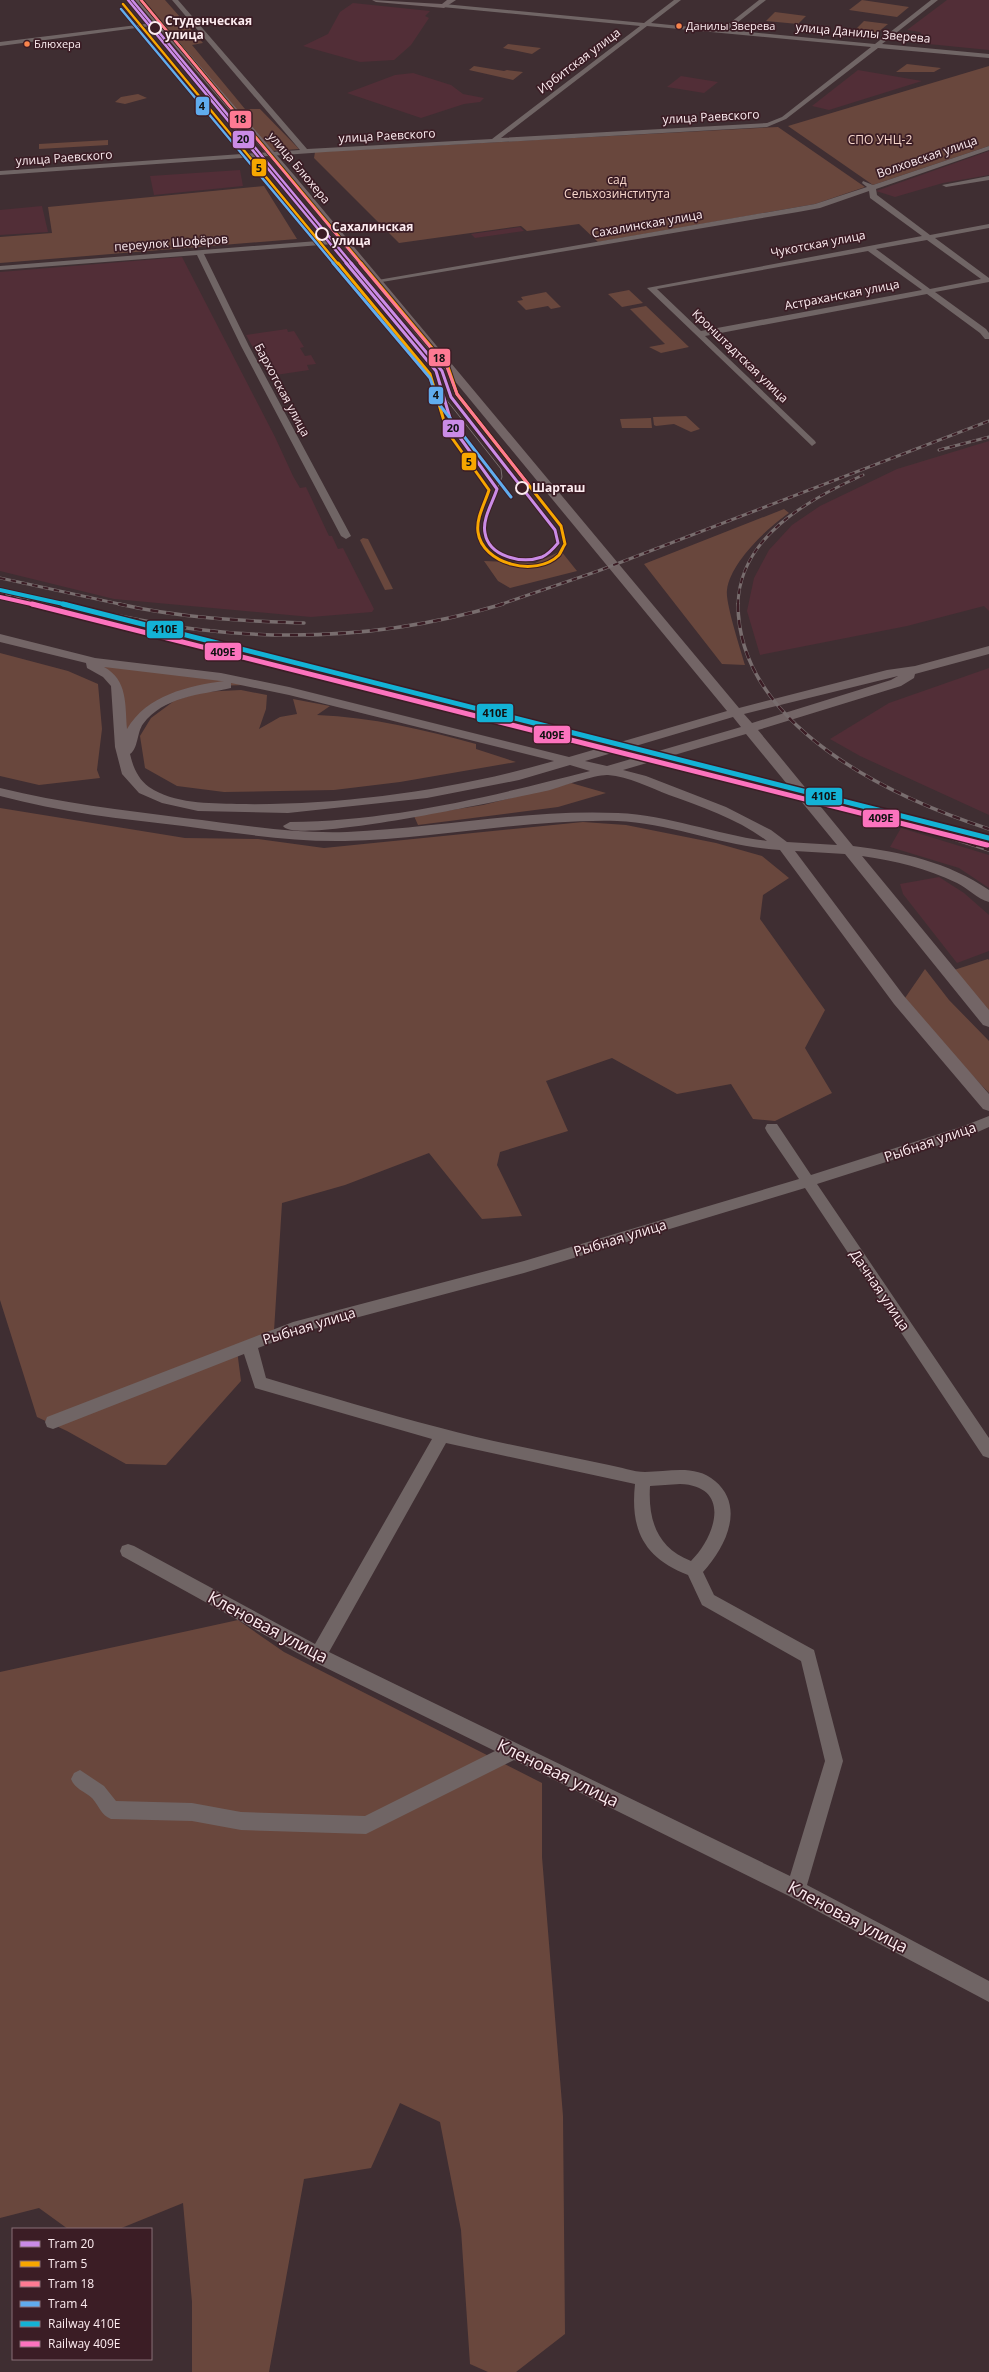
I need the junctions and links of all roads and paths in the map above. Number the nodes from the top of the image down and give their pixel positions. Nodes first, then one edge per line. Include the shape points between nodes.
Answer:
1 (139, 0) edge
2 (175, 0) edge
3 (376, 0) edge
4 (452, 0) edge
5 (678, 0) edge
6 (763, 0) edge
7 (935, 0) edge
8 (444, 6) junction
9 (159, 23) junction
10 (645, 25) junction
11 (722, 32) junction
12 (0, 44) edge
13 (876, 45) junction
14 (989, 56) edge
15 (494, 140) junction
16 (989, 148) edge
17 (306, 152) junction
18 (270, 154) junction
19 (0, 173) edge
20 (989, 178) edge
21 (864, 182) dead end
22 (946, 185) dead end
23 (872, 187) junction
24 (989, 226) edge
25 (928, 237) junction
26 (343, 241) junction
27 (868, 247) junction
28 (200, 253) junction
29 (0, 268) edge
30 (988, 280) edge
31 (376, 281) junction
32 (651, 288) joint
33 (927, 291) junction
34 (700, 334) junction
35 (988, 337) edge
36 (812, 443) dead end
37 (346, 536) dead end
38 (0, 638) edge
39 (989, 650) edge
40 (72, 657) junction
41 (916, 670) junction
42 (277, 688) junction
43 (126, 763) junction
44 (0, 792) edge
45 (183, 822) junction
46 (784, 846) junction
47 (989, 897) edge
48 (989, 1021) edge
49 (989, 1105) edge
50 (989, 1121) edge
51 (772, 1128) dead end
52 (806, 1182) junction
53 (249, 1346) junction
54 (53, 1422) dead end
55 (442, 1435) junction
56 (989, 1451) edge
57 (643, 1479) junction
58 (128, 1551) dead end
59 (694, 1570) junction
60 (318, 1655) junction
61 (514, 1751) junction
62 (80, 1779) dead end
63 (796, 1890) junction
64 (989, 1992) edge

1 - 9 main road, улица Блюхера
2 - 17 street
3 - 8 main road, улица Данилы Зверева
4 - 8 main road
5 - 10 street, Ирбитская улица
6 - 11 street
7 - 13 street
8 - 10 street, улица Данилы Зверева
9 - 12 street
9 - 18 main road, улица Блюхера
10 - 11 street, улица Данилы Зверева
10 - 15 street, Ирбитская улица
11 - 13 street, улица Данилы Зверева
13 - 14 street, улица Данилы Зверева
13 - 15 street, улица Раевского via 776,123 745,127
15 - 17 street, улица Раевского
16 - 23 street, Волховская улица
17 - 18 street, улица Раевского
18 - 19 street, улица Раевского
18 - 26 main road, улица Блюхера
20 - 22 street
21 - 23 street
23 - 25 street via 874,196
23 - 31 street, Сахалинская улица via 798,210
24 - 25 street, Чукотская улица
25 - 27 street, Чукотская улица
25 - 30 street
26 - 28 street, переулок Шофёров
26 - 31 main road, улица Блюхера
27 - 32 street, Чукотская улица
27 - 33 street
28 - 29 street, переулок Шофёров
28 - 37 street, Бархотская улица via 245,346
30 - 33 street, Астраханская улица
31 - 48 main road, улица Блюхера
32 - 34 street, Кронштадтская улица
33 - 34 street, Астраханская улица
33 - 35 street
34 - 36 street, Кронштадтская улица
38 - 40 main road
39 - 41 main road
40 - 42 main road
40 - 43 main road via 97,667 114,681 118,691 121,741
41 - 43 main road via 887,674 730,714 519,776 383,801 288,809 198,807 167,800 144,790 131,777
41 - 45 main road via 896,683 589,776 478,803 393,817 298,826
42 - 43 main road via 236,684 192,690 171,698 151,710 131,731 127,742
42 - 46 main road via 641,779 721,810 766,833
44 - 45 main road via 87,810
45 - 46 main road via 276,834 327,837 409,833 573,818 618,817 694,829 762,845
46 - 47 main road via 887,855 947,873
46 - 49 main road via 899,1000
50 - 52 street, Рыбная улица via 966,1132
51 - 52 street, Дачная улица
52 - 53 street, Рыбная улица via 524,1266 293,1328
52 - 56 street, Дачная улица
53 - 54 street, Рыбная улица
53 - 55 street, Рыбная улица via 260,1383
55 - 57 street, Рыбная улица
55 - 60 street
57 - 59 street via 640,1502 642,1520 650,1538 661,1554 675,1564
57 - 59 street, Рыбная улица via 692,1478 704,1482 716,1492 724,1508 724,1521 708,1556
58 - 60 street, Кленовая улица
59 - 63 street via 708,1600 808,1656 834,1761
60 - 61 street, Кленовая улица
61 - 62 street via 366,1824 241,1821 192,1812 111,1810 98,1792
61 - 63 street, Кленовая улица
63 - 64 street, Кленовая улица

